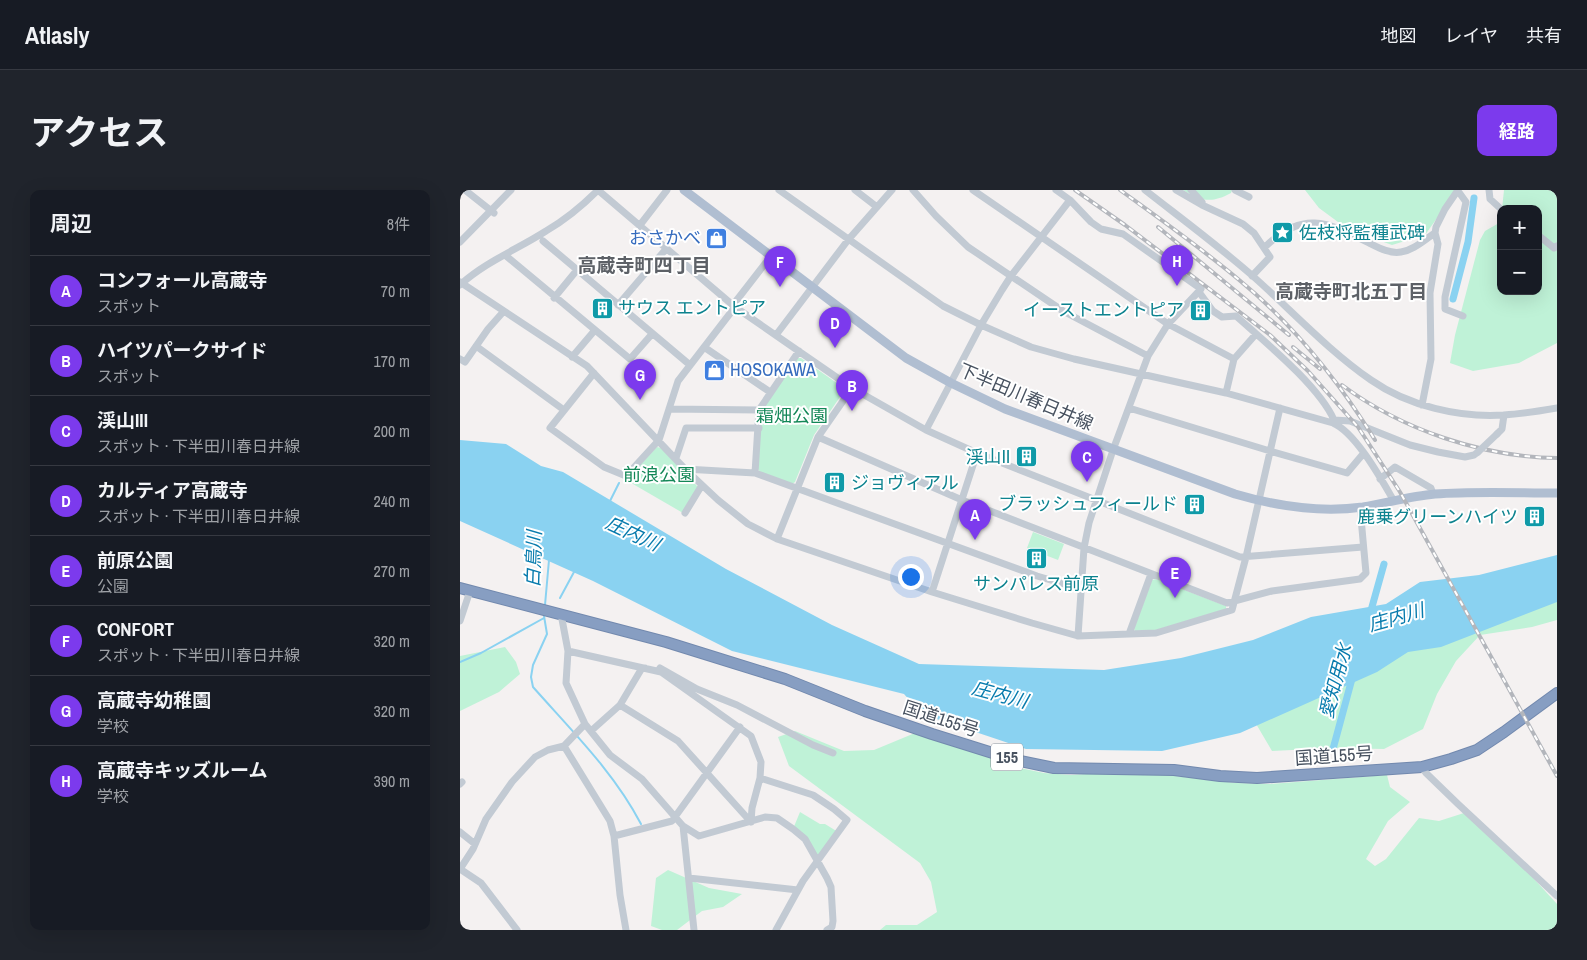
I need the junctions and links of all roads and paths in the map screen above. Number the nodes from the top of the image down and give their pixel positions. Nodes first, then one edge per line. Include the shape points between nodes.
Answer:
1 (465, 190) edge
2 (511, 190) edge
3 (598, 190) edge
4 (667, 190) edge
5 (684, 190) edge
6 (779, 190) edge
7 (855, 190) edge
8 (892, 190) edge
9 (914, 190) edge
10 (973, 190) edge
11 (1056, 190) edge
12 (1145, 190) edge
13 (1176, 190) edge
14 (1191, 190) edge
15 (1235, 190) edge
16 (1458, 190) edge
17 (1489, 190) edge
18 (1249, 197) dead end
19 (1070, 200) junction
20 (1202, 205) junction
21 (1497, 205) edge
22 (877, 207) junction
23 (492, 212) junction
24 (640, 225) junction
25 (1434, 232) junction
26 (1042, 237) junction
27 (461, 239) edge
28 (1542, 239) edge
29 (542, 240) dead end
30 (848, 240) junction
31 (1557, 246) edge
32 (1264, 248) junction
33 (666, 249) junction
34 (504, 255) junction
35 (771, 256) junction
36 (577, 270) junction
37 (1011, 276) junction
38 (1252, 276) junction
39 (461, 283) edge
40 (813, 288) junction
41 (1199, 292) junction
42 (554, 298) junction
43 (618, 305) junction
44 (734, 306) junction
45 (504, 311) junction
46 (1463, 316) dead end
47 (1168, 324) junction
48 (981, 325) junction
49 (594, 330) junction
50 (652, 334) junction
51 (1256, 334) junction
52 (776, 335) junction
53 (476, 346) junction
54 (704, 347) junction
55 (799, 351) junction
56 (1148, 356) junction
57 (572, 357) junction
58 (460, 358) edge
59 (1234, 359) junction
60 (690, 364) junction
61 (594, 373) junction
62 (1141, 374) junction
63 (951, 384) junction
64 (852, 388) junction
65 (770, 392) junction
66 (1226, 393) junction
67 (1422, 405) junction
68 (1129, 408) junction
69 (1280, 408) junction
70 (1557, 408) edge
71 (669, 409) junction
72 (564, 410) junction
73 (759, 410) junction
74 (1504, 415) junction
75 (1334, 421) junction
76 (759, 428) junction
77 (926, 430) junction
78 (818, 437) junction
79 (659, 440) junction
80 (1113, 450) junction
81 (1270, 451) junction
82 (976, 454) junction
83 (1364, 454) junction
84 (676, 458) junction
85 (685, 469) junction
86 (755, 473) junction
87 (1380, 479) junction
88 (702, 485) junction
89 (797, 489) junction
90 (1557, 493) edge
91 (1433, 494) junction
92 (1095, 499) junction
93 (962, 500) junction
94 (1258, 501) junction
95 (1394, 501) junction
96 (1360, 507) junction
97 (685, 513) dead end
98 (777, 539) junction
99 (948, 544) junction
100 (1363, 547) junction
101 (1084, 548) junction
102 (1246, 557) junction
103 (1151, 574) junction
104 (1081, 589) junction
105 (465, 590) edge
106 (932, 592) junction
107 (1234, 602) junction
108 (561, 614) junction
109 (460, 621) edge
110 (1129, 634) junction
111 (1078, 636) junction
112 (568, 651) junction
113 (642, 668) junction
114 (1557, 693) edge
115 (620, 705) junction
116 (582, 726) junction
117 (740, 727) junction
118 (591, 731) junction
119 (564, 746) junction
120 (833, 753) dead end
121 (1422, 767) junction
122 (706, 772) junction
123 (760, 778) junction
124 (675, 819) junction
125 (752, 822) junction
126 (683, 826) junction
127 (460, 832) edge
128 (614, 836) junction
129 (476, 844) junction
130 (817, 860) junction
131 (460, 869) edge
132 (689, 878) junction
133 (798, 890) junction
134 (1557, 896) edge
135 (517, 930) edge
136 (626, 930) edge
137 (694, 930) edge
138 (776, 930) edge
139 (827, 930) edge

1 - 23 street
2 - 23 street
3 - 24 street
3 - 34 street via 548,231
4 - 24 street
5 - 35 main road, 下半田川春日井線
6 - 30 street
7 - 22 street
8 - 22 street
9 - 37 street via 968,247
10 - 26 street
11 - 19 street
12 - 38 street
13 - 20 street
14 - 20 street
15 - 18 street
16 - 25 street
16 - 46 street via 1466,202 1445,309
17 - 21 street via 1490,199
19 - 26 street
19 - 41 street via 1091,222 1101,229 1123,234 1201,289
20 - 32 street via 1243,224
22 - 30 street
23 - 27 street
24 - 33 street
25 - 32 street via 1408,250 1395,252 1333,226 1305,224 1286,230
25 - 67 street via 1438,244 1430,293 1431,358
26 - 37 street
26 - 47 street
28 - 31 street via 1554,248
29 - 36 street
30 - 40 street
30 - 48 street via 943,306
32 - 38 street via 1270,257
33 - 43 street
33 - 44 street
34 - 39 street
34 - 42 street
35 - 40 main road, 下半田川春日井線
35 - 44 street
36 - 42 street
36 - 43 street
37 - 48 street
37 - 56 street via 1063,311
38 - 67 street via 1371,380
39 - 45 street
40 - 52 street
40 - 63 main road, 下半田川春日井線 via 906,358
41 - 47 street
41 - 51 street via 1213,311 1222,317 1236,316
42 - 49 street
43 - 50 street
44 - 52 street
44 - 54 street
45 - 53 street
45 - 57 street
47 - 56 street
47 - 59 street
48 - 62 street via 1031,346
48 - 63 street
49 - 50 street via 630,360
49 - 57 street
50 - 60 street
51 - 59 street
51 - 75 street via 1308,384 1329,408
52 - 55 street
53 - 58 street via 465,362
53 - 72 street
54 - 60 street
54 - 65 street
55 - 64 street
55 - 65 street
56 - 62 street
57 - 61 street
59 - 66 street
60 - 71 street via 678,381
61 - 72 street
61 - 79 street
62 - 66 street
62 - 68 street
63 - 77 street
63 - 80 main road, 下半田川春日井線 via 1005,409
64 - 77 street
64 - 78 street
65 - 73 street
66 - 69 street
67 - 74 street via 1466,413
68 - 80 street
68 - 81 street
69 - 75 street
69 - 81 street
70 - 74 street
71 - 73 street
71 - 79 street
72 - 79 street via 550,428 604,467 626,476
73 - 76 street
74 - 75 street, bridge via 1498,434 1474,455 1465,457 1410,445 1350,421
75 - 83 street via 1346,430
76 - 84 street via 686,428
76 - 86 street
77 - 82 street
78 - 89 street
78 - 93 street
79 - 84 street
80 - 92 street
80 - 94 main road, 下半田川春日井線
81 - 83 street via 1347,473
81 - 94 street
82 - 92 street
82 - 93 street
83 - 87 street
84 - 85 street
85 - 86 street
85 - 88 street
86 - 89 street
87 - 91 street via 1395,467 1431,488
87 - 95 street
88 - 97 street
88 - 98 street via 748,524
89 - 98 street
89 - 99 street
90 - 91 main road, 下半田川春日井線
91 - 95 main road, 下半田川春日井線
92 - 101 street
92 - 102 street
93 - 99 street
93 - 101 street
94 - 96 main road, 下半田川春日井線 via 1310,508
94 - 102 street
95 - 96 main road, 下半田川春日井線
96 - 100 street
98 - 106 street
99 - 104 street
99 - 106 street
100 - 102 street
100 - 107 street via 1366,573 1360,579 1272,591
101 - 103 street
101 - 104 street
102 - 107 street
103 - 107 street via 1228,603
103 - 110 street
104 - 111 street
105 - 108 highway, 国道155号 / 155
105 - 109 street
106 - 111 street
107 - 110 street via 1232,610 1156,633
108 - 112 street
108 - 121 highway, 国道155号 / 155 via 785,679 865,711 1032,764 1072,769 1174,770 1242,778
110 - 111 street
112 - 113 street
112 - 116 street via 566,683
113 - 115 street
113 - 117 street via 661,672
113 - 120 street via 663,668 697,689 737,705
114 - 121 highway, 国道155号 / 155 via 1477,750
115 - 118 street
115 - 122 street via 678,742
116 - 118 street
116 - 119 street
117 - 122 street
117 - 123 street via 751,736 757,748 761,762
118 - 124 street via 610,755 642,779
119 - 128 street via 610,821
119 - 129 street via 542,752 528,762 490,814
121 - 134 street
122 - 124 street
122 - 125 street
123 - 125 street via 752,808
123 - 130 street via 812,795 847,820
124 - 126 street
124 - 128 street
125 - 126 street via 698,836
125 - 130 street via 765,817 777,818 805,839
126 - 132 street
127 - 129 street
128 - 136 street
129 - 131 street
130 - 133 street
130 - 139 street via 831,888 833,921
131 - 135 street via 481,883
132 - 133 street
132 - 137 street
133 - 138 street

